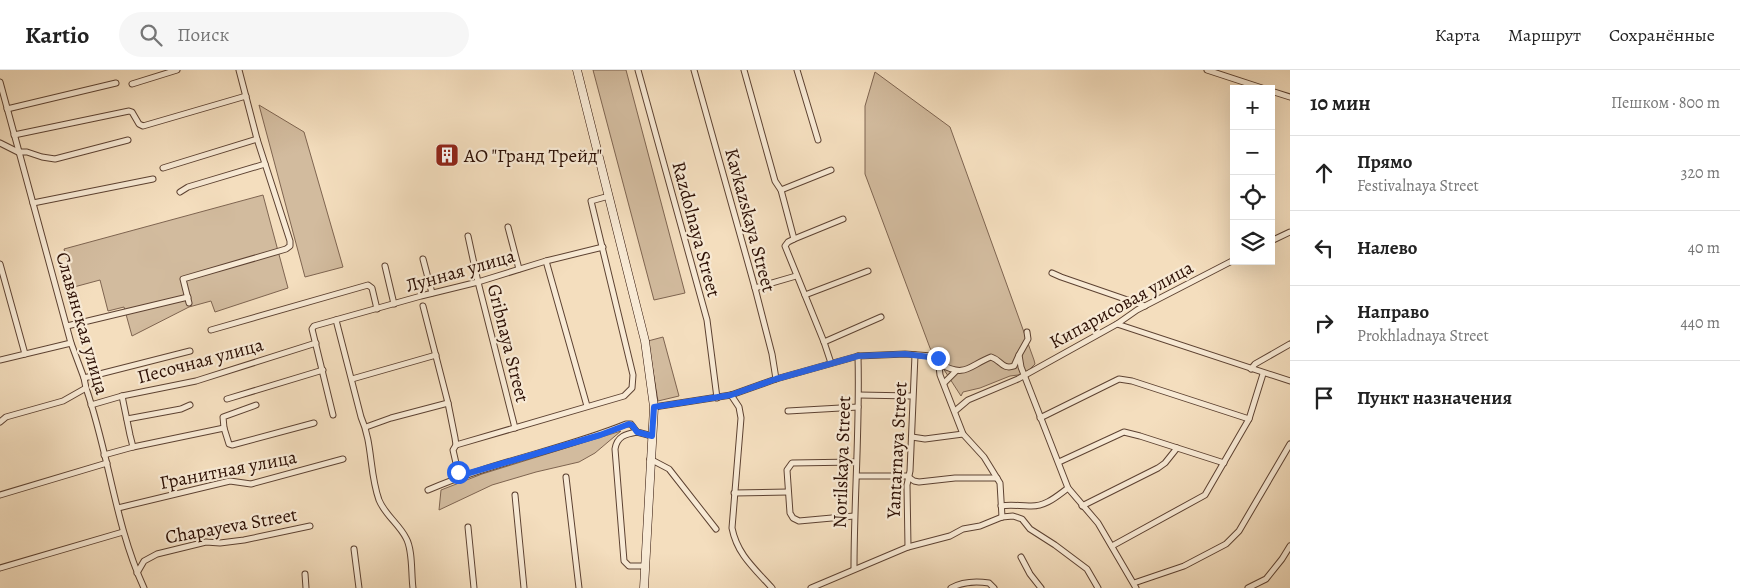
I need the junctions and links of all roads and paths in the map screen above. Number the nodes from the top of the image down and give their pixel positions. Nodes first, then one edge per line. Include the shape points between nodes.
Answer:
1 (177, 70) edge
2 (239, 70) edge
3 (577, 70) edge
4 (638, 70) edge
5 (694, 70) edge
6 (744, 70) edge
7 (797, 70) edge
8 (1207, 70) edge
9 (0, 82) edge
10 (116, 83) dead end
11 (132, 84) dead end
12 (1253, 85) edge
13 (1275, 92) edge
14 (246, 96) junction
15 (1290, 97) edge
16 (8, 109) junction
17 (14, 135) junction
18 (258, 138) junction
19 (128, 140) dead end
20 (818, 140) dead end
21 (0, 143) edge
22 (18, 152) junction
23 (266, 164) junction
24 (164, 168) dead end
25 (831, 170) dead end
26 (152, 179) dead end
27 (781, 190) junction
28 (180, 192) dead end
29 (608, 196) junction
30 (33, 203) junction
31 (843, 219) dead end
32 (508, 226) dead end
33 (1290, 232) edge
34 (468, 236) dead end
35 (794, 239) junction
36 (1275, 239) edge
37 (603, 247) junction
38 (423, 259) dead end
39 (546, 261) junction
40 (1230, 262) edge
41 (0, 264) edge
42 (385, 266) dead end
43 (519, 269) junction
44 (868, 271) dead end
45 (1052, 273) dead end
46 (796, 276) junction
47 (478, 282) junction
48 (755, 288) junction
49 (432, 293) junction
50 (805, 295) junction
51 (394, 304) junction
52 (423, 306) dead end
53 (1145, 306) junction
54 (377, 309) junction
55 (881, 317) dead end
56 (336, 320) junction
57 (1117, 324) junction
58 (67, 326) junction
59 (211, 330) dead end
60 (1027, 332) dead end
61 (824, 342) junction
62 (71, 343) junction
63 (316, 343) junction
64 (1290, 344) edge
65 (190, 352) dead end
66 (25, 354) junction
67 (436, 355) junction
68 (915, 355) junction
69 (1019, 355) junction
70 (858, 356) junction
71 (0, 360) edge
72 (939, 361) junction
73 (831, 364) junction
74 (1014, 366) junction
75 (1021, 367) junction
76 (1250, 369) junction
77 (323, 370) junction
78 (956, 371) junction
79 (1264, 374) junction
80 (1024, 375) junction
81 (84, 378) junction
82 (352, 379) junction
83 (776, 379) junction
84 (1290, 381) edge
85 (944, 383) junction
86 (86, 388) junction
87 (859, 394) junction
88 (731, 395) junction
89 (122, 396) junction
90 (912, 396) junction
91 (717, 398) junction
92 (227, 399) dead end
93 (448, 403) junction
94 (91, 405) junction
95 (190, 405) dead end
96 (256, 405) dead end
97 (587, 406) junction
98 (654, 407) junction
99 (858, 407) junction
100 (788, 411) dead end
101 (955, 411) junction
102 (334, 415) dead end
103 (1040, 418) junction
104 (1249, 419) junction
105 (127, 420) junction
106 (0, 422) edge
107 (314, 423) dead end
108 (366, 427) junction
109 (224, 428) junction
110 (515, 428) junction
111 (637, 432) junction
112 (963, 434) junction
113 (652, 436) junction
114 (912, 437) junction
115 (1290, 444) edge
116 (456, 445) junction
117 (133, 446) junction
118 (1177, 448) junction
119 (104, 455) junction
120 (343, 459) dead end
121 (650, 459) junction
122 (856, 462) junction
123 (1059, 462) junction
124 (1224, 463) junction
125 (107, 464) junction
126 (459, 476) junction
127 (856, 476) junction
128 (566, 477) dead end
129 (910, 477) junction
130 (998, 478) junction
131 (1068, 488) junction
132 (428, 490) dead end
133 (734, 492) junction
134 (788, 492) junction
135 (0, 495) edge
136 (515, 495) dead end
137 (1001, 506) junction
138 (1082, 506) junction
139 (118, 508) junction
140 (854, 516) junction
141 (1002, 517) junction
142 (310, 526) dead end
143 (468, 527) dead end
144 (716, 529) dead end
145 (123, 532) junction
146 (1112, 546) junction
147 (1290, 546) edge
148 (908, 547) junction
149 (354, 549) dead end
150 (1021, 557) dead end
151 (645, 566) junction
152 (0, 568) edge
153 (854, 569) junction
154 (137, 573) junction
155 (305, 574) dead end
156 (1135, 586) edge
157 (144, 588) edge
158 (306, 588) edge
159 (359, 588) edge
160 (413, 588) edge
161 (474, 588) edge
162 (524, 588) edge
163 (579, 588) edge
164 (644, 588) edge
165 (772, 588) edge
166 (811, 588) edge
167 (951, 588) edge
168 (994, 588) edge
169 (1041, 588) edge
170 (1098, 588) edge
171 (1248, 588) edge

1 - 11 street
2 - 14 street
3 - 29 main road
4 - 91 street, Razdolnaya Street via 707,320
5 - 48 street, Kavkazskaya Street
6 - 27 street via 775,181
7 - 20 street
8 - 12 street
9 - 16 street, Славянская улица
10 - 16 street
13 - 15 street
14 - 17 street via 143,126 132,112 124,112
14 - 18 street
16 - 17 street, Славянская улица
17 - 22 street, Славянская улица
18 - 23 street
18 - 24 street
19 - 22 street via 55,159
21 - 22 street
22 - 30 street, Славянская улица
23 - 28 street
23 - 58 street via 290,246 183,279 189,300
25 - 27 street
26 - 30 street
27 - 35 street
29 - 37 street via 591,201
29 - 98 main road via 645,341
30 - 58 street, Славянская улица
31 - 35 street
32 - 43 street
33 - 36 street
34 - 47 street, Gribnaya Street
35 - 46 street via 785,244 785,250
37 - 39 street, Лунная улица
37 - 97 street via 633,375 632,388 624,396
38 - 49 street
39 - 43 street, Лунная улица
39 - 97 street
40 - 53 street, Кипарисовая улица
41 - 66 street
42 - 51 street
43 - 47 street, Лунная улица
44 - 50 street
45 - 53 street
46 - 48 street
46 - 50 street
47 - 49 street, Лунная улица
47 - 110 street, Gribnaya Street
48 - 83 street, Kavkazskaya Street
49 - 51 street, Лунная улица
50 - 61 street
51 - 54 street, Лунная улица
52 - 67 street
53 - 57 street, Кипарисовая улица
54 - 56 street, Лунная улица
54 - 59 street via 372,288 368,285
55 - 61 street
56 - 63 street, Лунная улица via 312,328
56 - 82 street
57 - 76 street
57 - 80 street, Кипарисовая улица
58 - 62 street, Славянская улица
60 - 69 street via 1028,339
61 - 73 street
62 - 66 street
62 - 81 street, Славянская улица
63 - 77 street
63 - 89 street, Песочная улица via 196,381
64 - 76 street
65 - 81 street
66 - 71 street
67 - 82 street
67 - 93 street
68 - 70 street
68 - 72 street via 932,356
68 - 90 street, Yantarnaya Street
69 - 74 street
69 - 75 street
70 - 73 street
70 - 87 street, Norilskaya Street
72 - 78 street
72 - 85 street
73 - 83 street
74 - 75 street
74 - 78 street via 1003,366 991,357
75 - 80 street
76 - 79 street
77 - 92 street
77 - 102 street
78 - 85 street
79 - 84 street
79 - 104 street
80 - 101 street, Кипарисовая улица via 968,400
80 - 103 street
81 - 86 street, Славянская улица
82 - 108 street
83 - 88 street
85 - 101 street
86 - 94 street, Славянская улица
86 - 106 street via 63,401 6,417
87 - 90 street
87 - 99 street, Norilskaya Street
88 - 91 street
88 - 133 street via 739,407 741,418
89 - 94 street, Песочная улица
89 - 105 street
90 - 114 street, Yantarnaya Street
91 - 98 street
93 - 108 street
93 - 116 street
94 - 119 street, Славянская улица
95 - 105 street
96 - 109 street via 225,415 222,420
97 - 110 street
98 - 113 main road
99 - 100 street
99 - 122 street, Norilskaya Street
101 - 112 street
103 - 104 street via 1119,378
103 - 123 street
104 - 124 street
105 - 117 street
107 - 109 street via 232,445 227,442
108 - 160 street via 372,472 382,508 407,538
109 - 117 street
110 - 116 street
111 - 113 street
111 - 126 street via 631,424 626,424 600,435
111 - 151 street via 619,438 614,448 624,561 629,566
112 - 114 street via 925,439
112 - 130 street
113 - 121 main road
114 - 129 street, Yantarnaya Street
115 - 156 street via 1239,531 1226,544
116 - 126 street via 453,450
117 - 119 street
118 - 123 street via 1124,432
118 - 124 street
118 - 138 street via 1158,468
119 - 125 street, Славянская улица
120 - 139 street, Гранитная улица via 251,484 230,481
121 - 144 street via 669,469
121 - 151 main road
122 - 127 street, Norilskaya Street
122 - 134 street via 792,463 787,470
123 - 131 street
124 - 146 street via 1210,489 1200,499
125 - 135 street
125 - 139 street, Славянская улица
126 - 132 street
127 - 129 street
127 - 140 street, Norilskaya Street
128 - 163 street
129 - 130 street via 919,482
129 - 148 street, Yantarnaya Street via 907,494
130 - 137 street
131 - 137 street via 1045,504
131 - 138 street
133 - 134 street
133 - 165 street via 734,540 739,551
134 - 140 street via 790,513 799,521
136 - 162 street
137 - 141 street
138 - 146 street via 1098,523
139 - 145 street, Славянская улица
140 - 153 street, Norilskaya Street
141 - 148 street
141 - 170 street via 1016,517 1026,522 1030,529 1087,569
142 - 154 street, Chapayeva Street via 244,540 206,542 157,554 144,561
143 - 161 street
145 - 152 street
145 - 154 street, Славянская улица
146 - 156 street
147 - 171 street via 1266,578
148 - 153 street
149 - 159 street
150 - 169 street
151 - 164 main road
153 - 166 street
154 - 157 street, Славянская улица
155 - 158 street
167 - 168 street via 967,582 989,583

